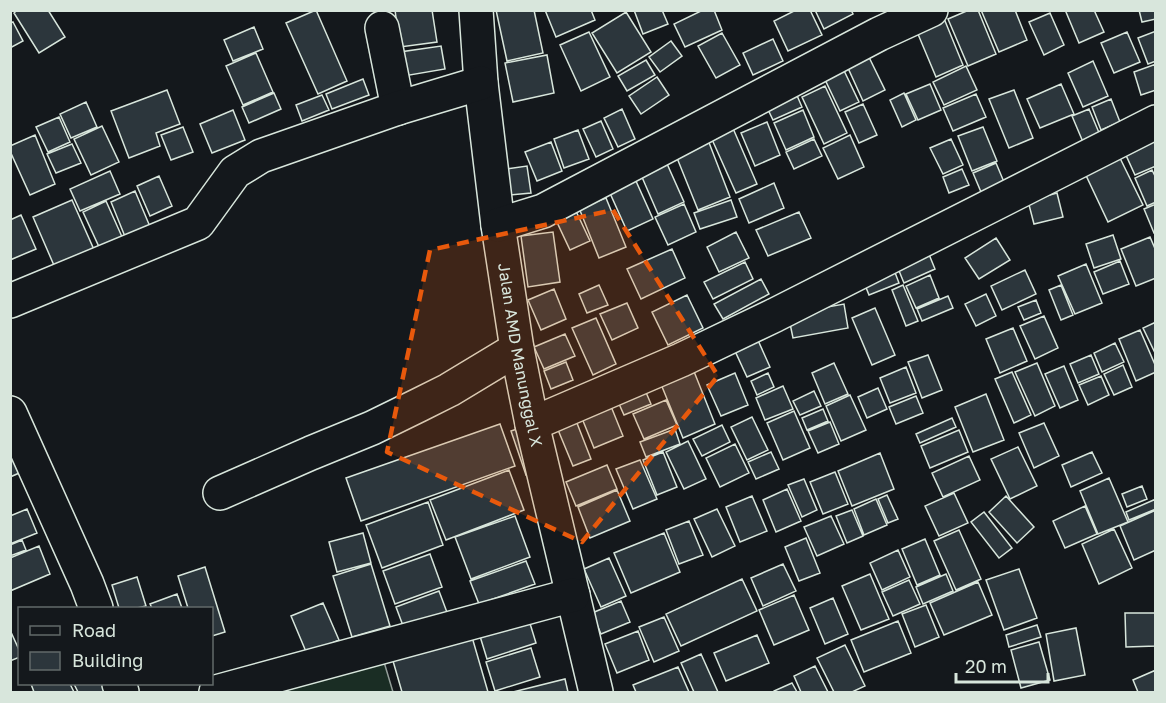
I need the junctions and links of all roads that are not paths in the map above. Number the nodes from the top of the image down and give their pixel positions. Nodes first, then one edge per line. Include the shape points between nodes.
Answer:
1 (476, 10) edge
2 (931, 10) edge
3 (382, 28) dead end
4 (481, 83) junction
5 (398, 108) junction
6 (1155, 122) edge
7 (498, 225) junction
8 (10, 302) edge
9 (517, 350) junction
10 (10, 413) edge
11 (532, 424) junction
12 (220, 493) dead end
13 (573, 595) junction
14 (95, 607) edge
15 (216, 693) edge
16 (596, 693) edge

1 - 4 street, Jalan AMD Manunggal X
2 - 7 street via 543,211
3 - 5 street
4 - 5 street
4 - 7 street, Jalan AMD Manunggal X
5 - 8 street via 261,156 235,172 198,223
6 - 11 street via 764,320
7 - 9 street, Jalan AMD Manunggal X
9 - 11 street, Jalan AMD Manunggal X
9 - 12 street via 449,390 372,428
10 - 14 street
11 - 13 street, Jalan AMD Manunggal X
13 - 15 street
13 - 16 street, Jalan AMD Manunggal X

